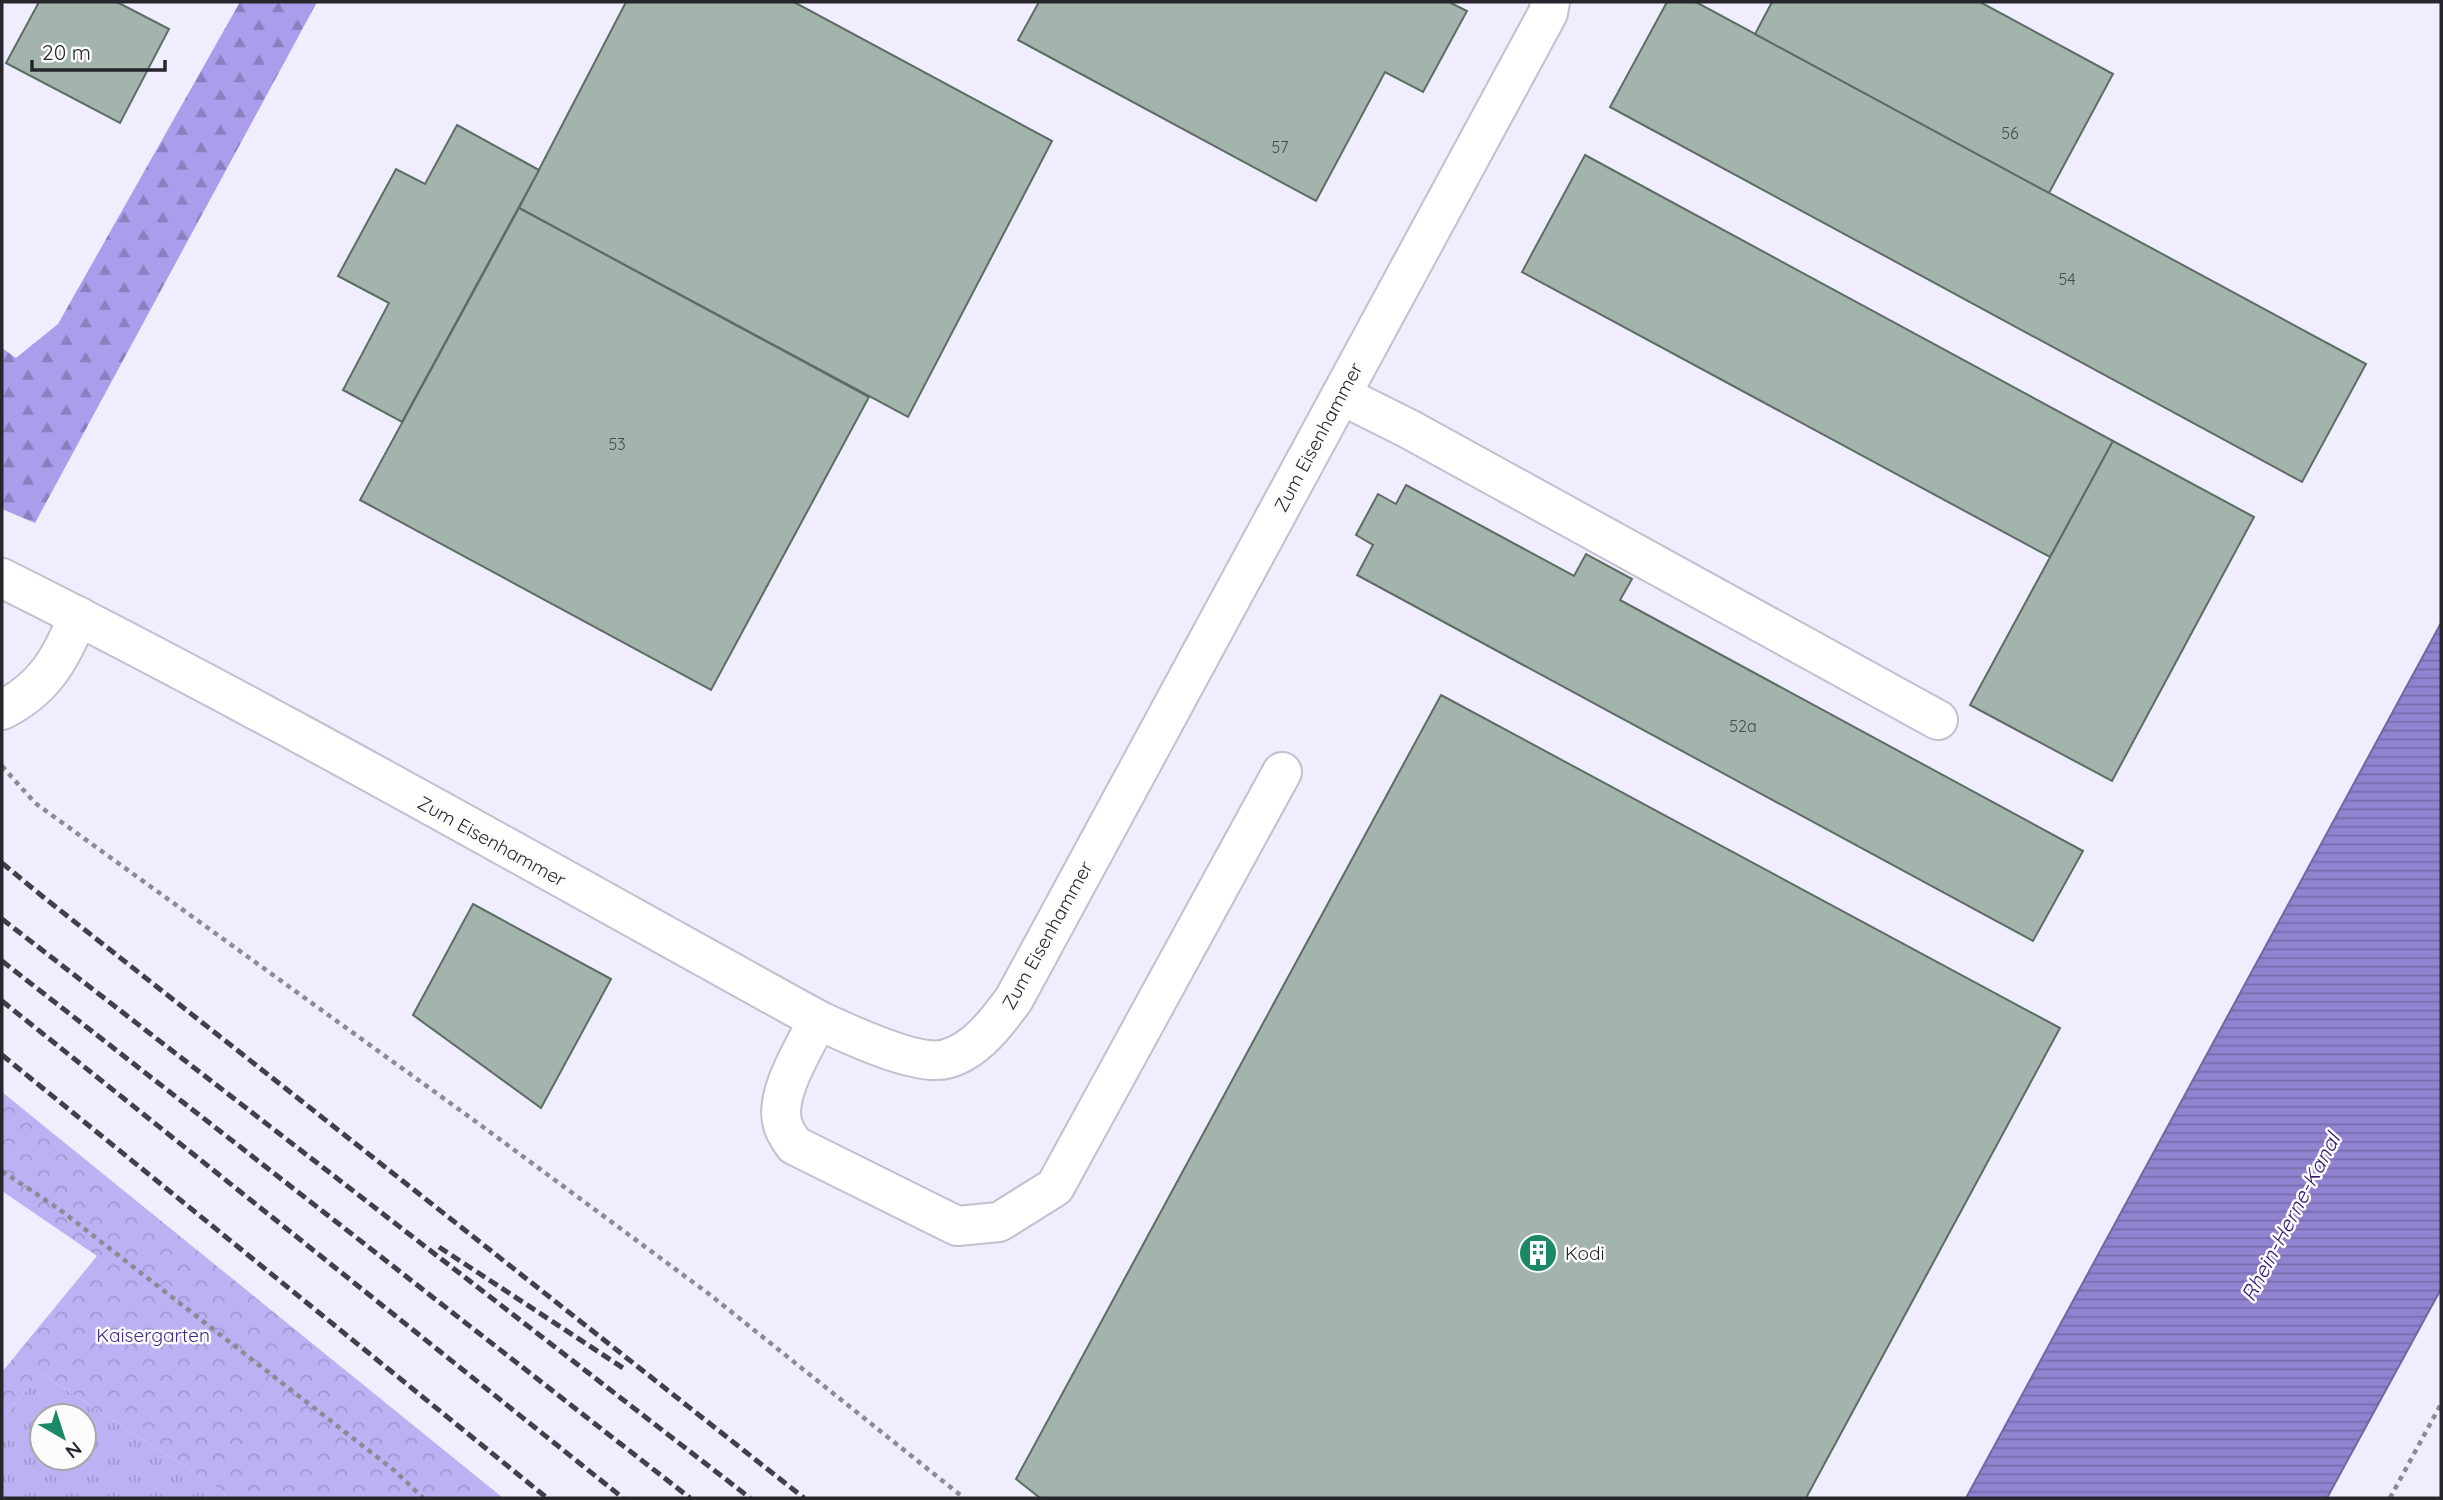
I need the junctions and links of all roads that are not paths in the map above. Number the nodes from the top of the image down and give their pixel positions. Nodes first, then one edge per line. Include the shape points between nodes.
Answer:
1 (1550, 2) edge
2 (1341, 395) junction
3 (2, 578) edge
4 (78, 616) junction
5 (2, 710) edge
6 (1938, 720) dead end
7 (1282, 772) dead end
8 (818, 1020) junction

1 - 2 street, Zum Eisenhammer
2 - 6 street
2 - 8 street, Zum Eisenhammer via 1014,999 997,1022 959,1053 931,1060 874,1045
3 - 4 street, Zum Eisenhammer
4 - 5 street via 49,674
4 - 8 street, Zum Eisenhammer via 140,668 323,767
7 - 8 street via 1055,1187 999,1222 957,1226 794,1145 782,1124 781,1102

